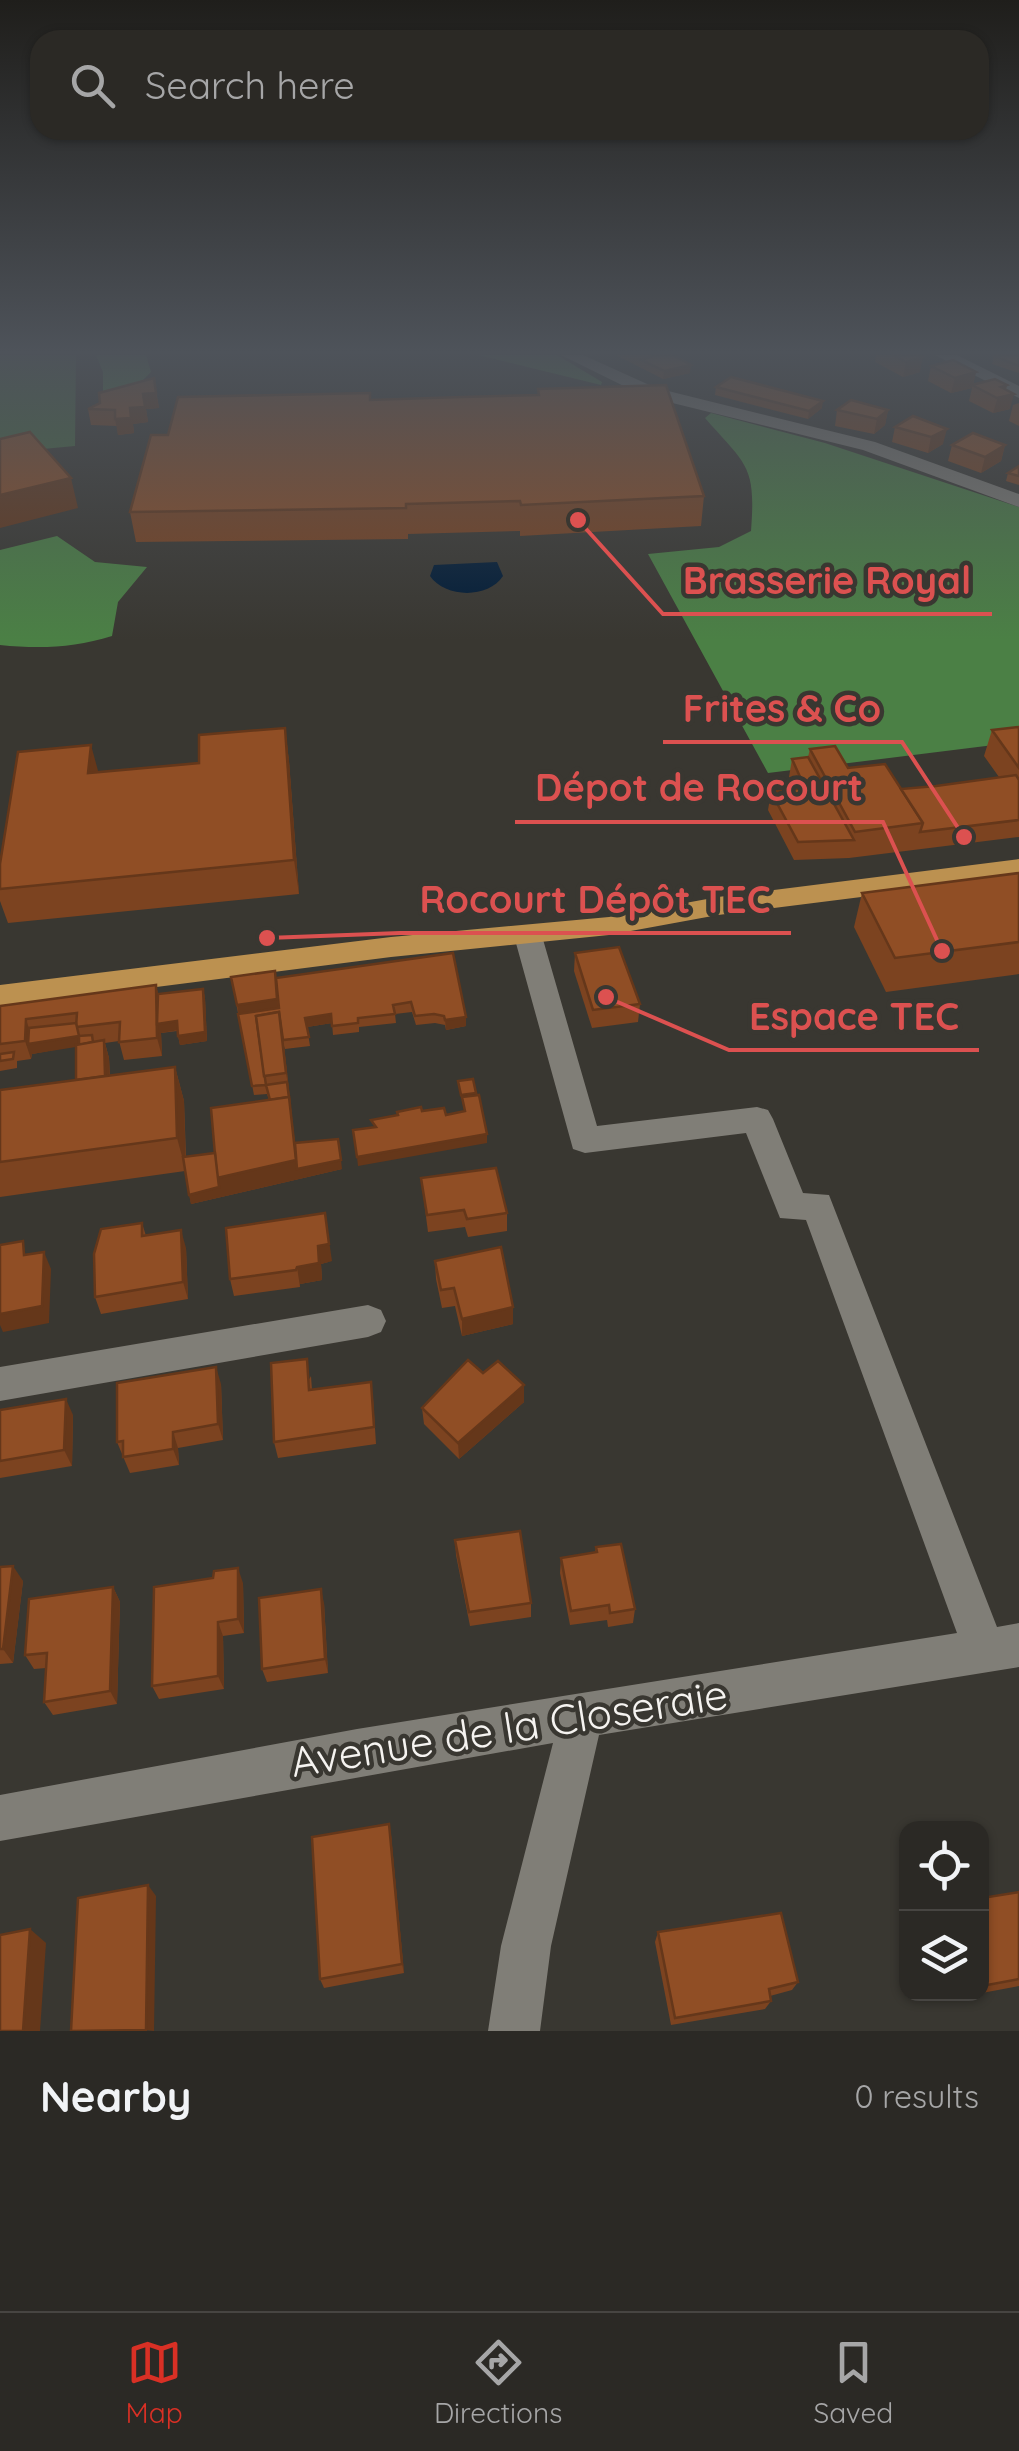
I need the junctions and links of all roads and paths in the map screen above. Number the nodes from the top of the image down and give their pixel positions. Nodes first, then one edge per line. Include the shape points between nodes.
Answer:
1 (879, 450) edge
2 (1019, 501) edge
3 (1019, 868) edge
4 (528, 936) junction
5 (0, 996) edge
6 (368, 1320) dead end
7 (0, 1384) edge
8 (1002, 1648) edge
9 (582, 1714) junction
10 (0, 1818) edge
11 (514, 2031) edge

1 - 2 street
3 - 4 main road
4 - 5 main road
4 - 8 street via 585,1140 757,1119 792,1208 816,1205
6 - 7 street
8 - 9 street, Avenue de la Closeraie
9 - 10 street, Avenue de la Closeraie
9 - 11 street via 526,1946

